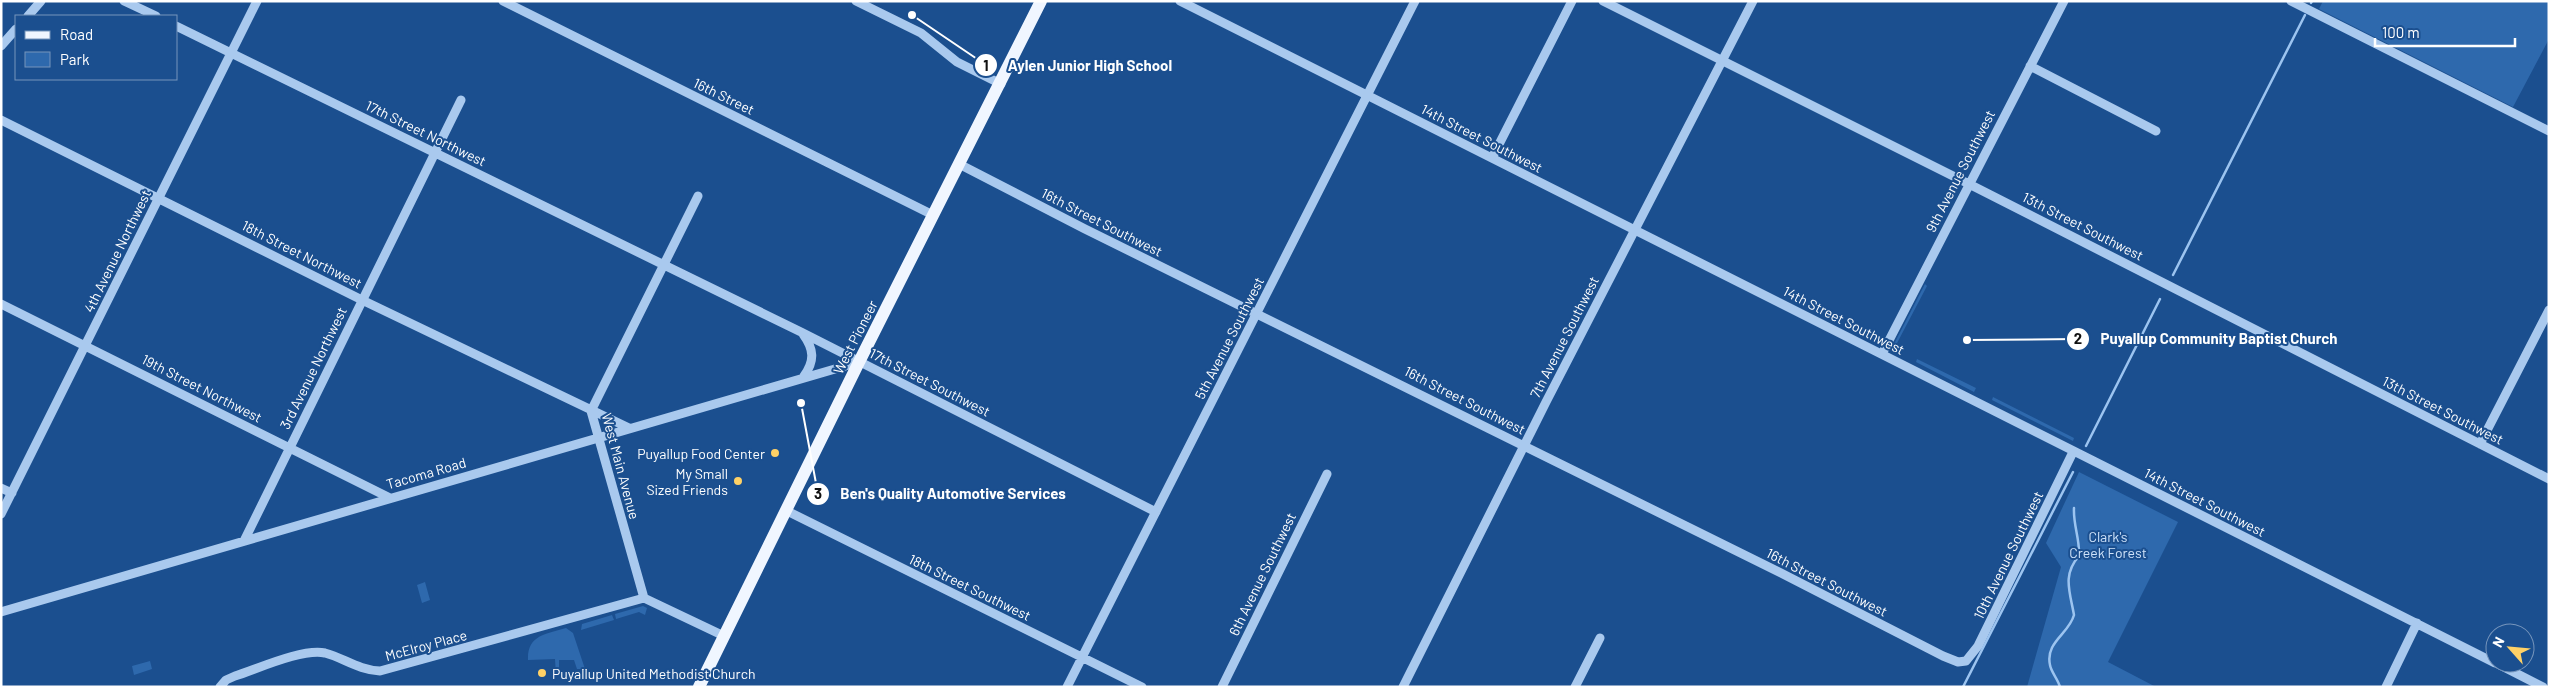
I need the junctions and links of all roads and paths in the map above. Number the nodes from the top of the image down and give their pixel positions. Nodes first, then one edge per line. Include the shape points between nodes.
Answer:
1 (41, 1) edge
2 (124, 1) edge
3 (257, 1) edge
4 (502, 1) edge
5 (856, 1) edge
6 (1042, 1) edge
7 (1180, 1) edge
8 (1415, 1) edge
9 (1572, 1) edge
10 (1602, 1) edge
11 (1753, 1) edge
12 (2064, 1) edge
13 (2291, 1) edge
14 (29, 15) edge
15 (154, 15) edge
16 (178, 27) edge
17 (15, 30) edge
18 (1, 46) edge
19 (231, 52) junction
20 (1723, 60) junction
21 (2030, 66) junction
22 (1001, 84) junction
23 (1367, 96) junction
24 (461, 100) dead end
25 (1, 120) edge
26 (2156, 130) dead end
27 (2549, 131) edge
28 (435, 153) junction
29 (1492, 158) junction
30 (959, 164) junction
31 (1969, 184) junction
32 (698, 196) dead end
33 (159, 198) junction
34 (933, 215) junction
35 (1635, 230) junction
36 (664, 266) junction
37 (362, 300) junction
38 (1, 304) edge
39 (2549, 310) edge
40 (1257, 313) junction
41 (801, 332) junction
42 (85, 345) junction
43 (1882, 354) junction
44 (859, 362) junction
45 (804, 376) junction
46 (592, 411) junction
47 (629, 428) junction
48 (598, 438) junction
49 (2480, 444) junction
50 (1525, 445) junction
51 (289, 447) junction
52 (2074, 452) junction
53 (1327, 474) dead end
54 (2549, 479) edge
55 (1, 488) edge
56 (12, 493) junction
57 (390, 498) junction
58 (786, 511) junction
59 (1156, 512) junction
60 (1, 514) edge
61 (244, 541) junction
62 (644, 598) junction
63 (1, 612) edge
64 (2417, 624) junction
65 (724, 636) junction
66 (1600, 638) dead end
67 (1082, 658) junction
68 (2485, 658) edge
69 (1958, 662) joint
70 (2515, 673) edge
71 (220, 687) edge
72 (699, 687) edge
73 (1067, 687) edge
74 (1142, 687) edge
75 (1222, 687) edge
76 (1403, 687) edge
77 (1576, 687) edge
78 (2386, 687) edge
79 (2543, 687) edge

1 - 14 street
2 - 15 street
3 - 19 street, 4th Avenue Northwest
4 - 34 street, 16th Street
5 - 22 street via 921,33 957,62
6 - 22 main road, West Pioneer
7 - 23 street, 14th Street Southwest
8 - 23 street, 5th Avenue Southwest
9 - 29 street
10 - 20 street, 13th Street Southwest
11 - 20 street, 7th Avenue Southwest
12 - 21 street, 9th Avenue Southwest
13 - 27 street
16 - 19 street, 17th Street Northwest
17 - 18 street
19 - 28 street, 17th Street Northwest
19 - 33 street, 4th Avenue Northwest
20 - 31 street, 13th Street Southwest
20 - 35 street, 7th Avenue Southwest
21 - 26 street
21 - 31 street, 9th Avenue Southwest
22 - 30 main road, West Pioneer
23 - 29 street, 14th Street Southwest
23 - 40 street, 5th Avenue Southwest
24 - 28 street, 3rd Avenue Northwest
25 - 33 street, 18th Street Northwest
28 - 36 street, 17th Street Northwest
28 - 37 street, 3rd Avenue Northwest
29 - 35 street, 14th Street Southwest
30 - 34 main road, West Pioneer
30 - 40 street, 16th Street Southwest
31 - 43 street, 9th Avenue Southwest
31 - 49 street, 13th Street Southwest
32 - 36 street, West Main Avenue
33 - 37 street, 18th Street Northwest
33 - 42 street, 4th Avenue Northwest
34 - 44 main road, West Pioneer
35 - 43 street, 14th Street Southwest
35 - 50 street, 7th Avenue Southwest
36 - 41 street, 17th Street Southwest
36 - 46 street, West Main Avenue
37 - 46 street, 18th Street Northwest
37 - 51 street, 3rd Avenue Northwest
38 - 42 street, 19th Street Northwest
39 - 49 street
40 - 50 street, 16th Street Southwest
40 - 59 street, 5th Avenue Southwest
41 - 44 street, 17th Street Southwest
41 - 45 street via 813,355 812,364
42 - 51 street, 19th Street Northwest
42 - 56 street, 4th Avenue Northwest
43 - 52 street, 14th Street Southwest
44 - 45 street, Tacoma Road
44 - 58 main road, West Pioneer
44 - 59 street, 17th Street Southwest
45 - 47 street, Tacoma Road
46 - 47 street, 18th Street Northwest
46 - 48 street, West Main Avenue
47 - 48 street, Tacoma Road
48 - 57 street, Tacoma Road
48 - 62 street, West Main Avenue
49 - 54 street, 13th Street Southwest
50 - 69 street, 16th Street Southwest
50 - 76 street, 7th Avenue Southwest
51 - 57 street, 19th Street Northwest
51 - 61 street, 3rd Avenue Northwest
52 - 64 street, 14th Street Southwest
52 - 69 street, 10th Avenue Southwest via 1978,646 1966,661
53 - 75 street, 6th Avenue Southwest
55 - 56 street
56 - 60 street, 4th Avenue Northwest
57 - 61 street, Tacoma Road
58 - 65 main road, West Pioneer
58 - 67 street, 18th Street Southwest
59 - 67 street, 5th Avenue Southwest
61 - 63 street, Tacoma Road
62 - 65 street
62 - 71 street, McElroy Place via 380,671 363,670 330,655 313,652 235,676
64 - 68 street, 14th Street Southwest
64 - 78 street
65 - 72 main road, West Pioneer
66 - 77 street
67 - 73 street, 5th Avenue Southwest
67 - 74 street, 18th Street Southwest
70 - 79 street, 14th Street Southwest

